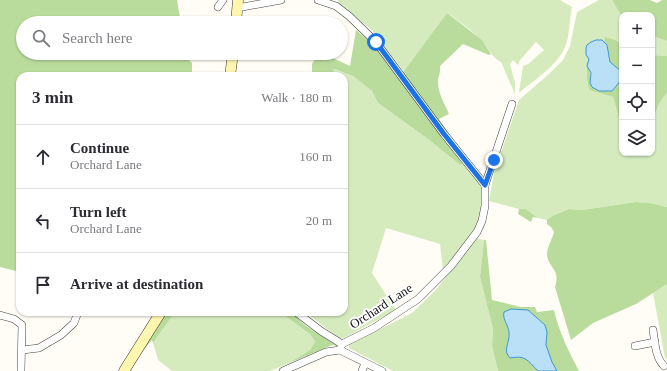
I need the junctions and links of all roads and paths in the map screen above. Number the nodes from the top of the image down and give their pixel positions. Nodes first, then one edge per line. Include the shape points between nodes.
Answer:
1 (223, 0) edge
2 (281, 0) edge
3 (318, 0) edge
4 (237, 4) edge
5 (218, 7) dead end
6 (236, 16) edge
7 (232, 60) edge
8 (231, 72) edge
9 (512, 104) dead end
10 (485, 185) junction
11 (0, 315) edge
12 (77, 316) edge
13 (158, 316) edge
14 (301, 316) edge
15 (653, 330) dead end
16 (655, 342) junction
17 (635, 346) dead end
18 (341, 347) junction
19 (22, 350) junction
20 (365, 363) junction
21 (663, 367) edge
22 (22, 371) edge
23 (124, 371) edge
24 (283, 371) edge
25 (362, 371) edge
26 (382, 371) edge

1 - 5 street
2 - 4 street
3 - 10 street via 336,6 376,42
4 - 6 main road
7 - 8 main road
9 - 10 street, Orchard Lane
10 - 18 street, Orchard Lane via 482,221 477,232 451,266 418,299
11 - 19 street via 14,319 22,325
12 - 19 street via 74,323 61,335 39,348
13 - 23 main road
14 - 18 street
15 - 16 street
16 - 17 street
16 - 21 street
18 - 20 street
18 - 24 street, Orchard Lane
19 - 22 street
20 - 25 street
20 - 26 street

